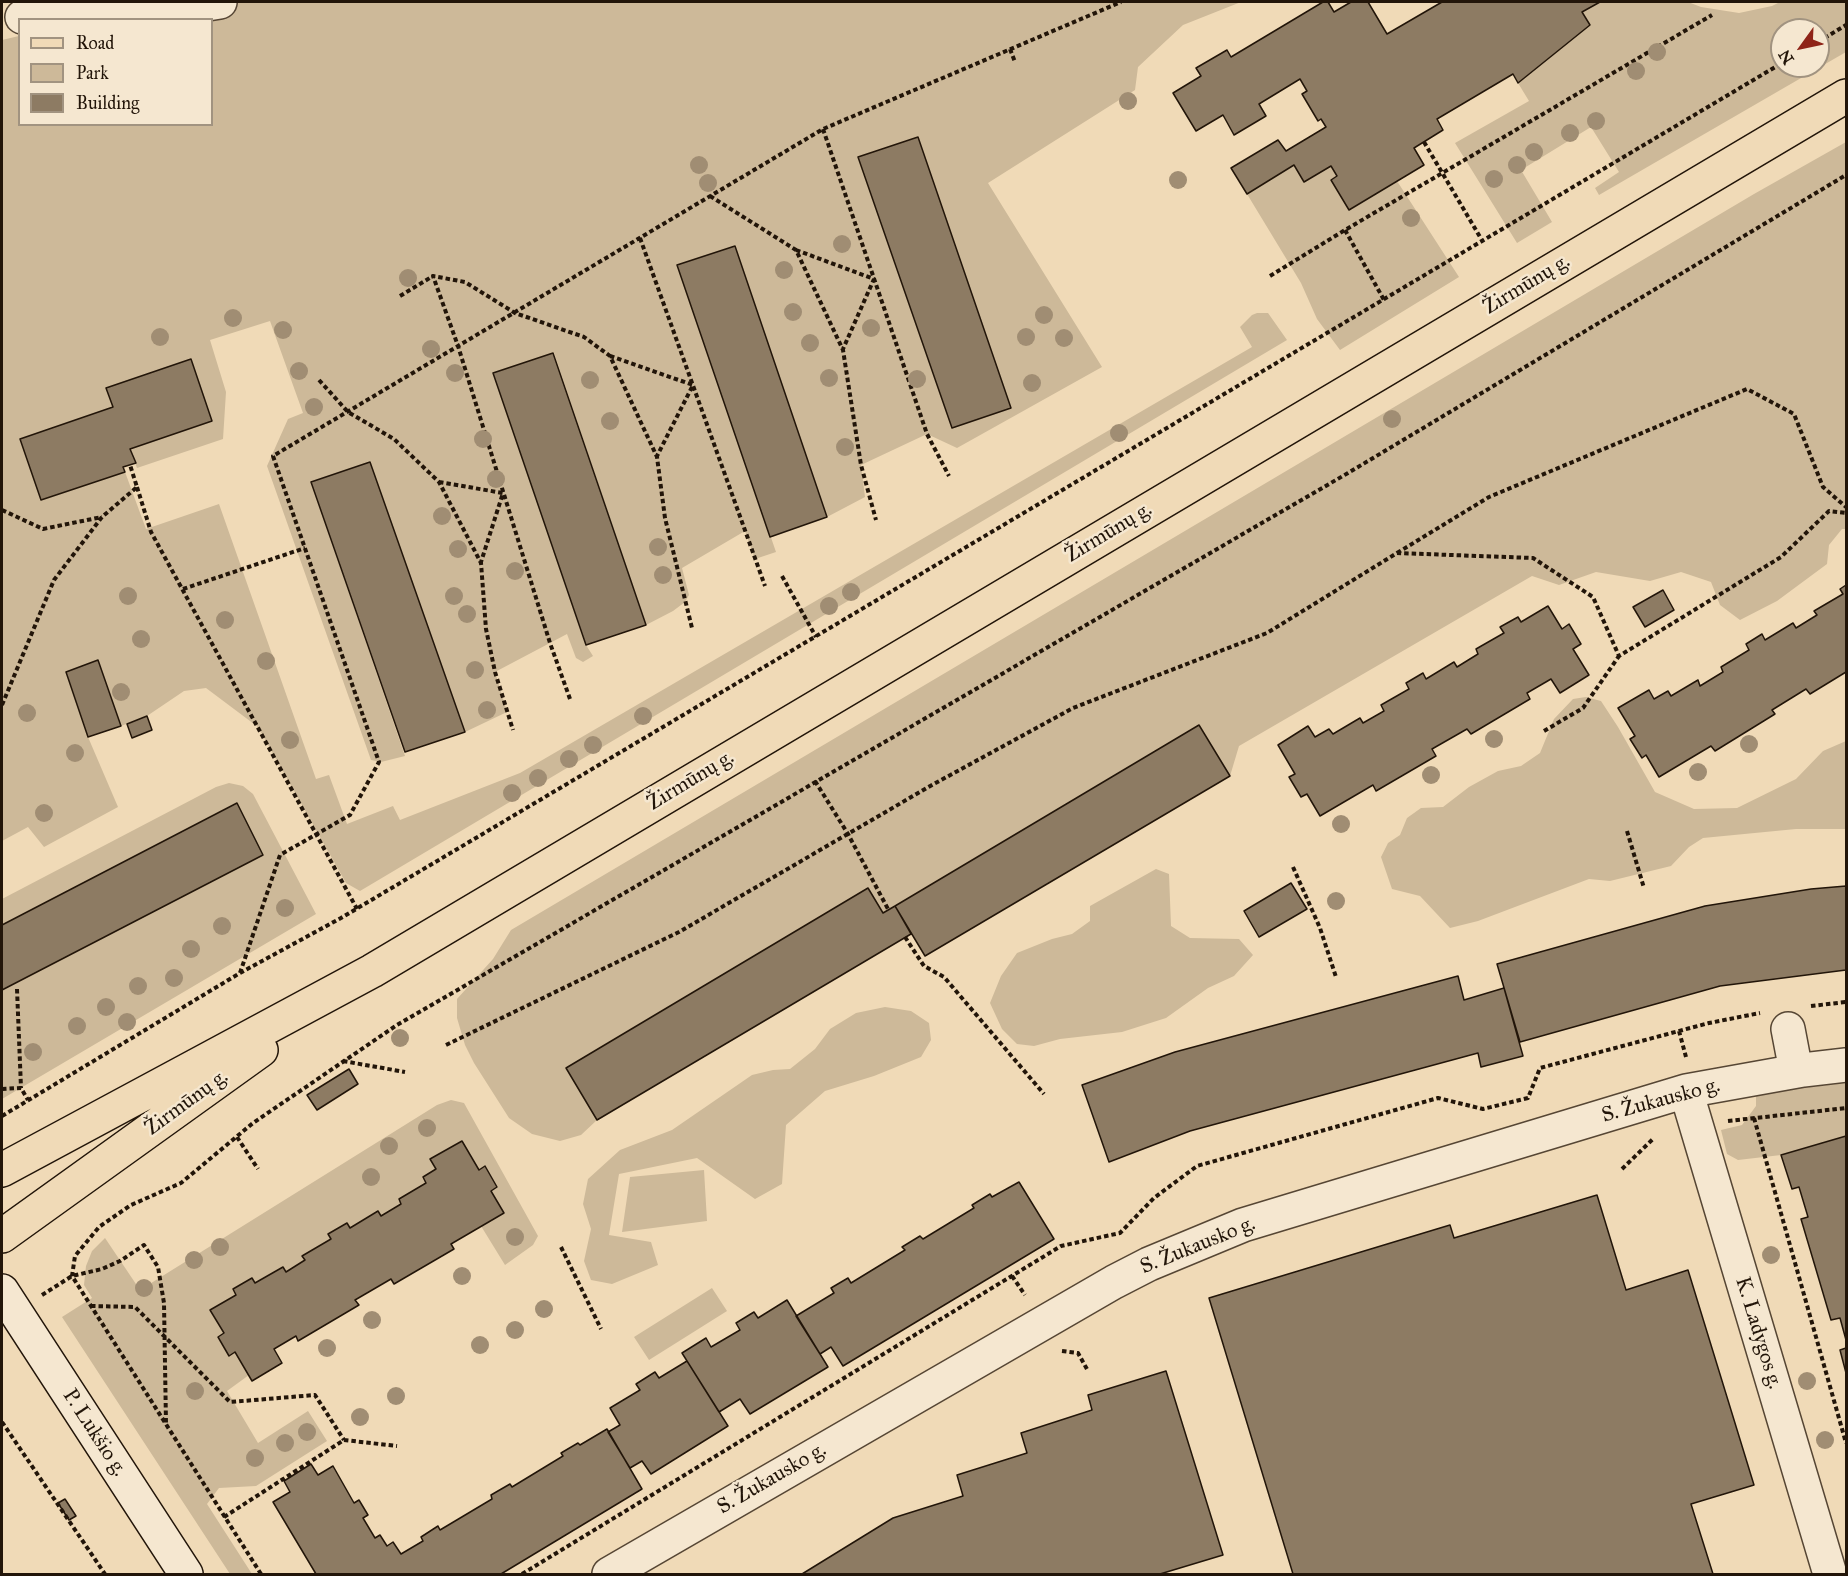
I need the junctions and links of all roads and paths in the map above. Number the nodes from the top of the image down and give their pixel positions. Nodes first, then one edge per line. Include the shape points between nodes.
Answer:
1 (220, 2) edge
2 (1121, 2) edge
3 (1712, 15) dead end
4 (22, 17) dead end
5 (1846, 25) edge
6 (1830, 35) edge
7 (1010, 49) junction
8 (1015, 62) dead end
9 (1770, 70) edge
10 (1846, 96) edge
11 (823, 129) junction
12 (1424, 142) dead end
13 (1443, 172) junction
14 (1846, 175) edge
15 (710, 196) junction
16 (1345, 230) junction
17 (640, 238) junction
18 (1482, 242) junction
19 (796, 250) junction
20 (433, 276) junction
21 (1270, 276) dead end
22 (874, 279) junction
23 (400, 296) dead end
24 (1384, 300) junction
25 (515, 313) junction
26 (458, 346) junction
27 (843, 350) junction
28 (610, 357) junction
29 (319, 380) dead end
30 (693, 385) junction
31 (348, 412) junction
32 (657, 457) junction
33 (130, 465) dead end
34 (949, 477) dead end
35 (439, 482) junction
36 (137, 487) junction
37 (503, 493) junction
38 (1846, 507) edge
39 (2, 510) edge
40 (1846, 513) edge
41 (102, 517) junction
42 (876, 520) dead end
43 (305, 548) junction
44 (1397, 553) junction
45 (481, 563) junction
46 (782, 576) dead end
47 (765, 586) dead end
48 (183, 589) junction
49 (692, 628) dead end
50 (816, 637) junction
51 (1619, 656) junction
52 (570, 699) dead end
53 (2, 705) edge
54 (513, 730) dead end
55 (1544, 731) dead end
56 (815, 782) junction
57 (1627, 831) dead end
58 (316, 834) junction
59 (848, 834) junction
60 (1293, 867) dead end
61 (1644, 888) dead end
62 (357, 909) junction
63 (888, 909) dead end
64 (905, 938) dead end
65 (372, 970) junction
66 (240, 973) junction
67 (1336, 977) dead end
68 (17, 989) dead end
69 (1786, 1019) dead end
70 (1679, 1031) dead end
71 (446, 1045) dead end
72 (1685, 1052) dead end
73 (343, 1061) junction
74 (1846, 1065) edge
75 (1796, 1071) junction
76 (405, 1072) dead end
77 (21, 1088) junction
78 (2, 1089) edge
79 (1686, 1091) junction
80 (1044, 1094) dead end
81 (28, 1101) junction
82 (2, 1116) edge
83 (1755, 1118) dead end
84 (237, 1137) junction
85 (258, 1169) dead end
86 (2, 1170) edge
87 (2, 1236) edge
88 (561, 1247) dead end
89 (72, 1276) junction
90 (2, 1291) edge
91 (91, 1306) junction
92 (601, 1329) dead end
93 (164, 1335) junction
94 (2, 1422) edge
95 (166, 1425) junction
96 (344, 1440) junction
97 (1846, 1443) edge
98 (397, 1446) dead end
99 (224, 1516) junction
100 (105, 1575) edge
101 (186, 1575) edge
102 (261, 1575) edge
103 (609, 1575) edge
104 (1830, 1575) edge

1 - 4 street via 152,13
2 - 7 path
3 - 13 path
5 - 6 path
7 - 8 path
7 - 11 path
9 - 18 path
10 - 65 main road, Žirmūnų g.
11 - 15 path
11 - 22 path
12 - 13 path
13 - 16 path
13 - 18 path
14 - 56 path via 1348,473
15 - 17 path
15 - 19 path
16 - 21 path
16 - 24 path
17 - 25 path
17 - 30 path
18 - 24 path
19 - 22 path
19 - 27 path
20 - 23 path
20 - 25 path via 465,282
20 - 26 path
22 - 27 path
22 - 34 path via 927,434
24 - 50 path
25 - 26 path
25 - 28 path via 584,337
26 - 31 path
26 - 37 path
27 - 42 path via 861,465
28 - 30 path
28 - 32 path
29 - 31 path
30 - 32 path
30 - 47 path
31 - 35 path via 394,439
31 - 43 path via 273,456
32 - 49 path via 665,518
33 - 36 path
35 - 37 path
35 - 45 path
36 - 41 path
36 - 48 path via 151,532
37 - 45 path
37 - 52 path
38 - 44 path via 1823,487 1794,414 1747,389 1489,497
39 - 41 path via 43,529
40 - 51 path via 1829,512 1781,557
41 - 53 path via 54,580
43 - 48 path
43 - 58 path via 379,762 350,815
44 - 51 path via 1533,558 1593,597
44 - 59 path via 1268,633 1073,708
45 - 54 path via 486,629
46 - 50 path
48 - 58 path
50 - 62 path
51 - 55 path via 1583,708
56 - 59 path
56 - 73 path via 397,1025
57 - 61 path
58 - 62 path
58 - 66 path via 280,855
59 - 63 path
59 - 71 path via 679,932
60 - 67 path
62 - 66 path
64 - 80 path via 924,966 944,977
65 - 86 main road, Žirmūnų g.
65 - 87 main road, Žirmūnų g.
66 - 81 path
68 - 77 path
69 - 75 street
70 - 72 path
73 - 76 path
73 - 84 path
74 - 75 street, S. Žukausko g.
75 - 79 street, S. Žukausko g.
77 - 78 path
77 - 81 path
79 - 103 street, S. Žukausko g. via 1243,1225 1149,1264
79 - 104 street, K. Ladygos g.
81 - 82 path
83 - 97 path
84 - 85 path
84 - 89 path via 181,1183 131,1205 99,1227 75,1256
88 - 92 path
89 - 91 path
89 - 93 path via 102,1269 144,1245 158,1267
90 - 101 street, P. Lukšio g.
91 - 93 path via 135,1307
91 - 95 path
93 - 95 path
93 - 96 path via 230,1402 315,1395
94 - 100 path
95 - 99 path
96 - 98 path
96 - 99 path
99 - 102 path

